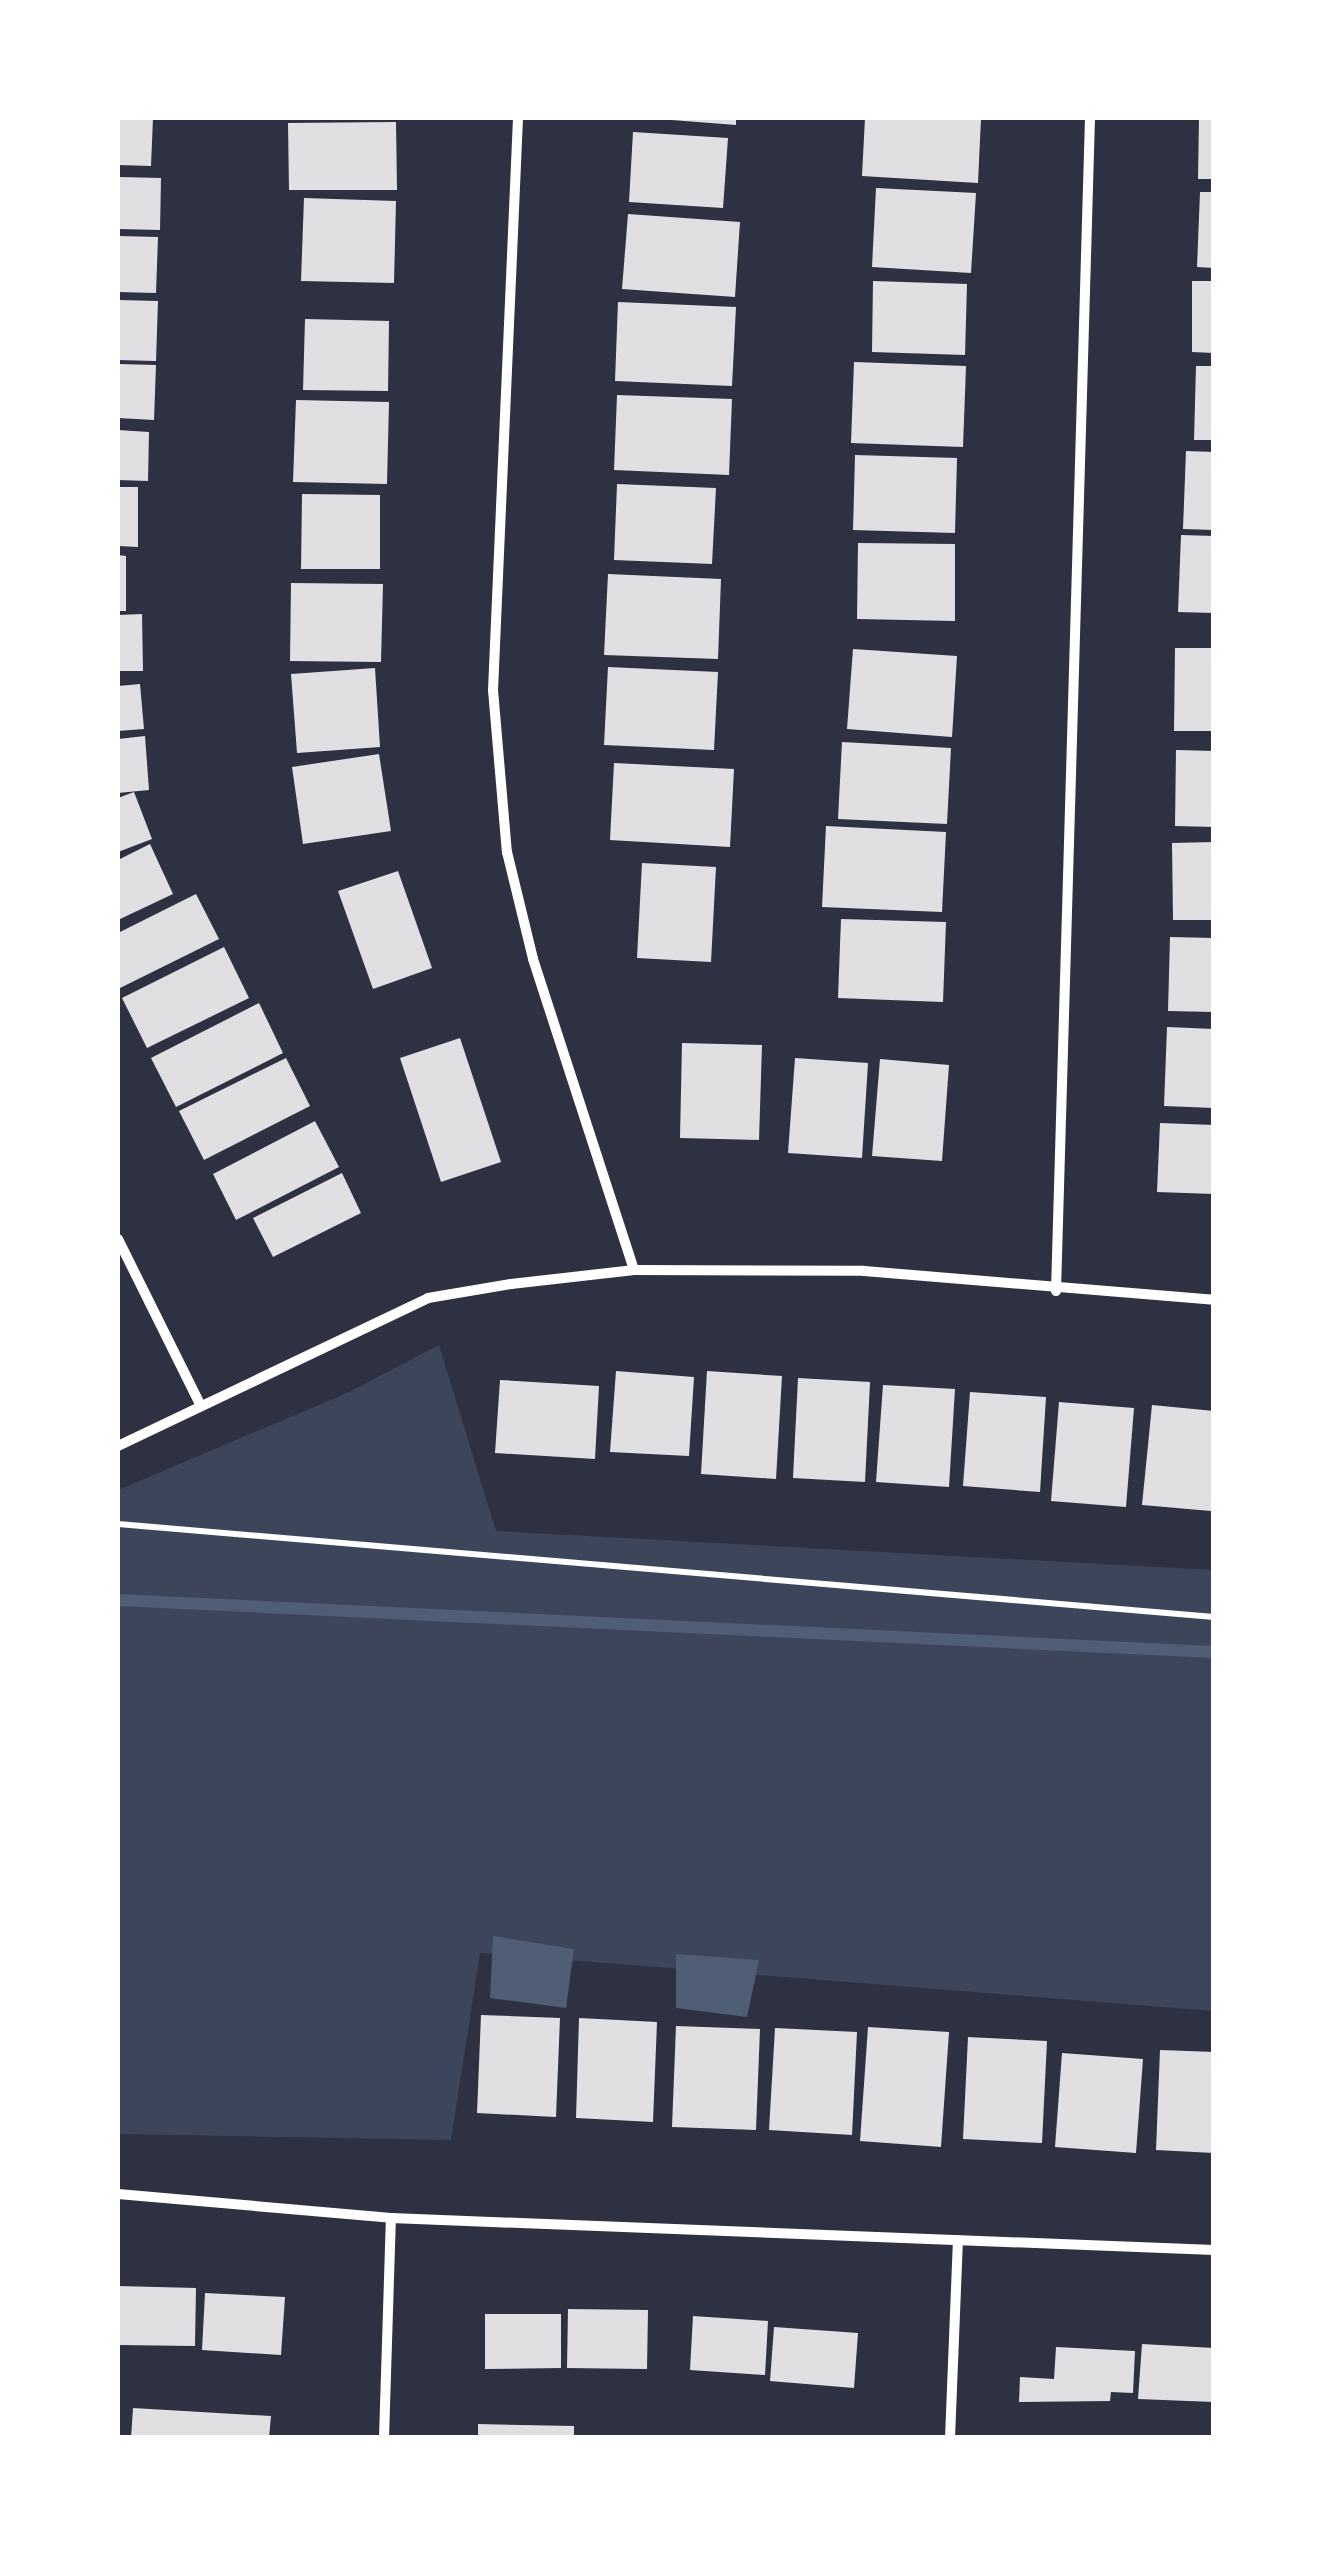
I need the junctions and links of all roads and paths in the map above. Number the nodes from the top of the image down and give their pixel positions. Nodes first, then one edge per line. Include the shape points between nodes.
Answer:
1 (518, 118) edge
2 (1090, 118) edge
3 (118, 1239) edge
4 (634, 1270) junction
5 (1056, 1292) junction
6 (1214, 1300) edge
7 (200, 1402) junction
8 (118, 1446) edge
9 (118, 1524) edge
10 (1214, 1618) edge
11 (118, 2194) edge
12 (391, 2218) junction
13 (958, 2240) junction
14 (1214, 2250) edge
15 (384, 2438) edge
16 (950, 2438) edge

1 - 4 street via 493,690 508,852 533,959
2 - 5 street
3 - 7 street
4 - 5 street via 864,1271
4 - 7 street via 428,1298
5 - 6 street
7 - 8 street
9 - 10 path
11 - 12 street
12 - 13 street
12 - 15 street
13 - 14 street
13 - 16 street

